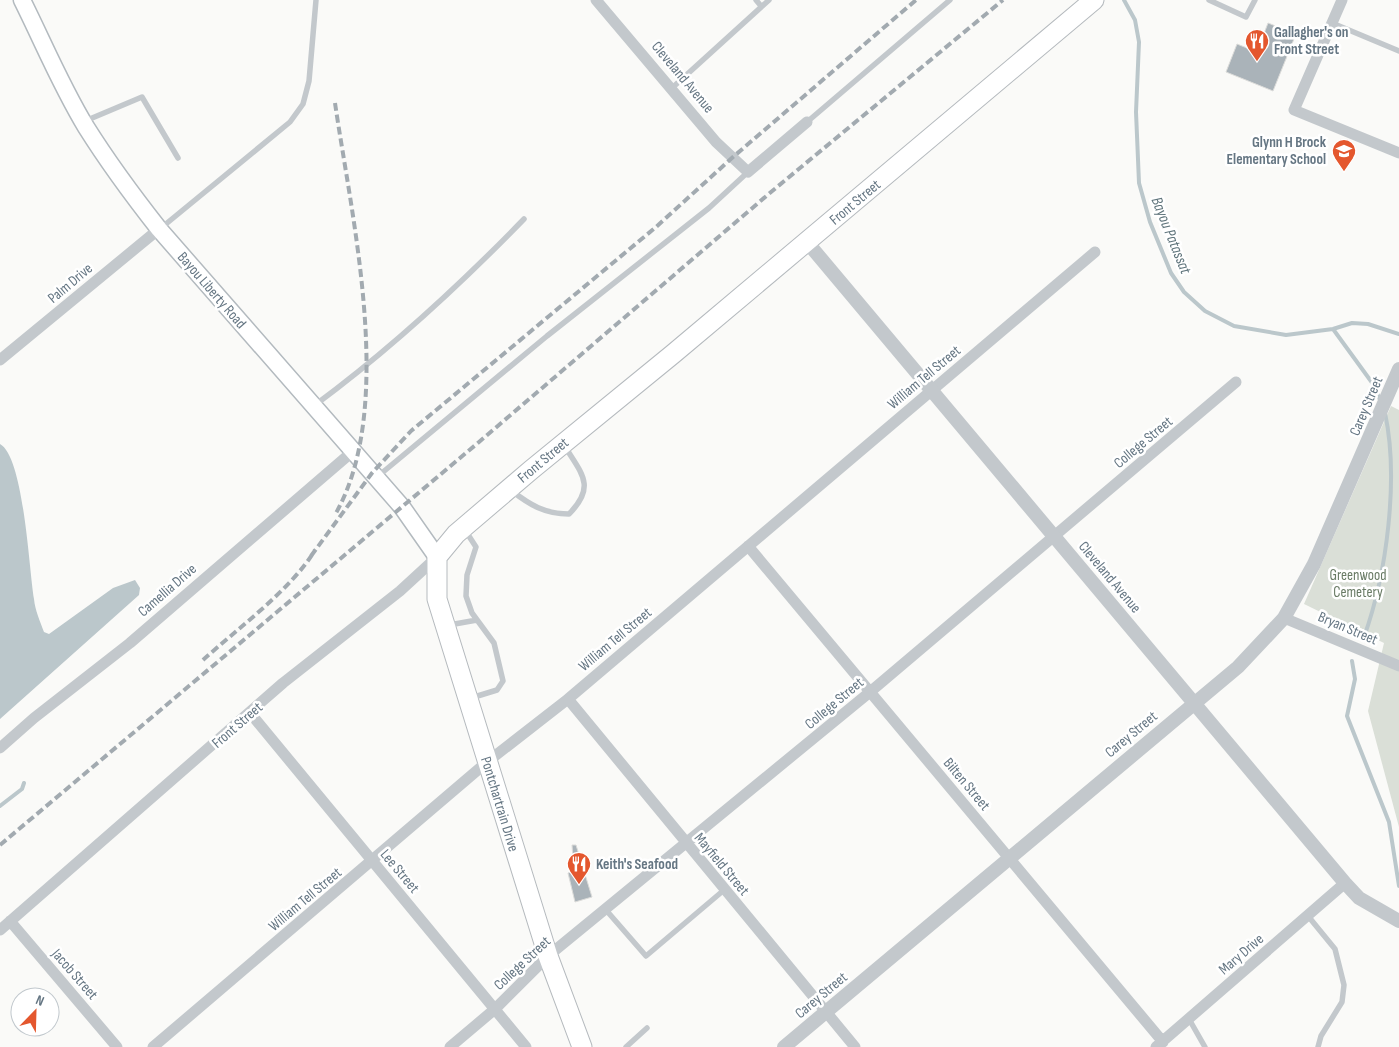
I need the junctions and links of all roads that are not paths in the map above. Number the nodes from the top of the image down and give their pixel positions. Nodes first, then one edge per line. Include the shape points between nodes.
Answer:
1 (22, 0) edge
2 (316, 0) edge
3 (596, 0) edge
4 (756, 0) edge
5 (769, 0) edge
6 (950, 0) edge
7 (1094, 0) edge
8 (1209, 0) edge
9 (1255, 0) edge
10 (1342, 0) edge
11 (761, 6) junction
12 (1332, 23) junction
13 (1399, 51) edge
14 (672, 88) junction
15 (83, 122) junction
16 (808, 122) joint
17 (1399, 153) edge
18 (178, 158) dead end
19 (748, 172) junction
20 (524, 219) dead end
21 (159, 229) junction
22 (807, 242) junction
23 (1095, 252) dead end
24 (0, 360) edge
25 (1399, 369) edge
26 (1236, 382) dead end
27 (932, 390) junction
28 (1392, 397) edge
29 (313, 406) junction
30 (563, 444) junction
31 (352, 452) junction
32 (376, 478) junction
33 (509, 489) junction
34 (463, 528) junction
35 (1054, 536) junction
36 (748, 546) junction
37 (437, 557) junction
38 (1284, 618) junction
39 (477, 620) junction
40 (445, 626) junction
41 (1399, 666) edge
42 (870, 692) junction
43 (568, 698) junction
44 (468, 699) junction
45 (1195, 702) junction
46 (251, 714) junction
47 (0, 748) edge
48 (487, 762) junction
49 (686, 844) junction
50 (1010, 857) junction
51 (372, 861) junction
52 (1346, 883) junction
53 (724, 890) junction
54 (606, 910) junction
55 (1308, 916) junction
56 (1399, 921) edge
57 (10, 922) junction
58 (0, 930) edge
59 (548, 956) junction
60 (494, 1009) junction
61 (825, 1012) junction
62 (1189, 1019) junction
63 (648, 1028) dead end
64 (583, 1044) edge
65 (1160, 1044) edge
66 (117, 1047) edge
67 (154, 1047) edge
68 (450, 1047) edge
69 (526, 1047) edge
70 (626, 1047) edge
71 (784, 1047) edge
72 (855, 1047) edge
73 (1205, 1047) edge
74 (1318, 1047) edge

1 - 15 main road, Bayou Liberty Road
2 - 21 lane via 304,104 290,122
3 - 14 street, Cleveland Avenue
4 - 11 lane
5 - 11 lane
6 - 16 lane
7 - 22 main road, Front Street
8 - 9 lane via 1246,17
10 - 12 street
11 - 14 lane
12 - 13 lane
12 - 17 street via 1294,110
14 - 19 street, Cleveland Avenue via 716,142
15 - 18 lane via 142,97
15 - 21 main road, Bayou Liberty Road
16 - 19 street
19 - 32 lane via 709,208
20 - 29 lane via 460,284 368,366
21 - 24 street, Palm Drive
21 - 29 main road, Bayou Liberty Road
22 - 27 street, Cleveland Avenue
22 - 30 main road, Front Street
23 - 27 street, William Tell Street
25 - 28 street, Carey Street
26 - 35 street, College Street
27 - 35 street, Cleveland Avenue
27 - 36 street, William Tell Street
28 - 38 street, Carey Street via 1376,423 1314,564
29 - 31 main road, Bayou Liberty Road
30 - 33 main road, Front Street
30 - 33 lane via 582,476 585,490 580,503 569,514 532,507
31 - 32 main road, Bayou Liberty Road
31 - 47 street, Camellia Drive via 130,643
32 - 37 main road, Bayou Liberty Road via 402,507
33 - 34 main road, Front Street
34 - 37 main road, Front Street
34 - 39 lane via 476,545 465,585 466,596
35 - 42 street, College Street
35 - 45 street, Cleveland Avenue
36 - 42 street, Bilten Street
36 - 43 street, William Tell Street
37 - 40 main road, Pontchartrain Drive via 437,600
37 - 46 street, Front Street
38 - 41 street, Bryan Street
38 - 45 street, Carey Street via 1238,667
39 - 40 lane
39 - 44 lane via 494,643 503,681 497,690
40 - 44 main road, Pontchartrain Drive
42 - 49 street, College Street
42 - 50 street, Bilten Street
43 - 48 street, William Tell Street
43 - 49 street, Mayfield Street
44 - 48 main road, Pontchartrain Drive
45 - 50 street, Carey Street
45 - 52 street, Cleveland Avenue
46 - 51 street, Lee Street
46 - 57 street, Front Street
48 - 51 street, William Tell Street
48 - 59 main road, Pontchartrain Drive
49 - 53 street, Mayfield Street
49 - 54 street, College Street
50 - 61 street, Carey Street
50 - 65 street, Bilten Street
51 - 60 street, Lee Street
51 - 67 street, William Tell Street
52 - 55 street, Mary Drive
52 - 56 street, Cleveland Avenue via 1359,898
53 - 54 lane via 646,956
53 - 61 street, Mayfield Street
54 - 59 street, College Street
55 - 62 street, Mary Drive
55 - 74 lane via 1334,949 1344,984 1342,1002 1321,1036
57 - 58 street, Front Street
57 - 66 street, Jacob Street
59 - 60 street, College Street
59 - 64 main road, Pontchartrain Drive
60 - 68 street, College Street
60 - 69 street, Lee Street
61 - 71 street, Carey Street
61 - 72 street, Mayfield Street
62 - 65 street, Mary Drive
62 - 73 lane
63 - 70 lane

